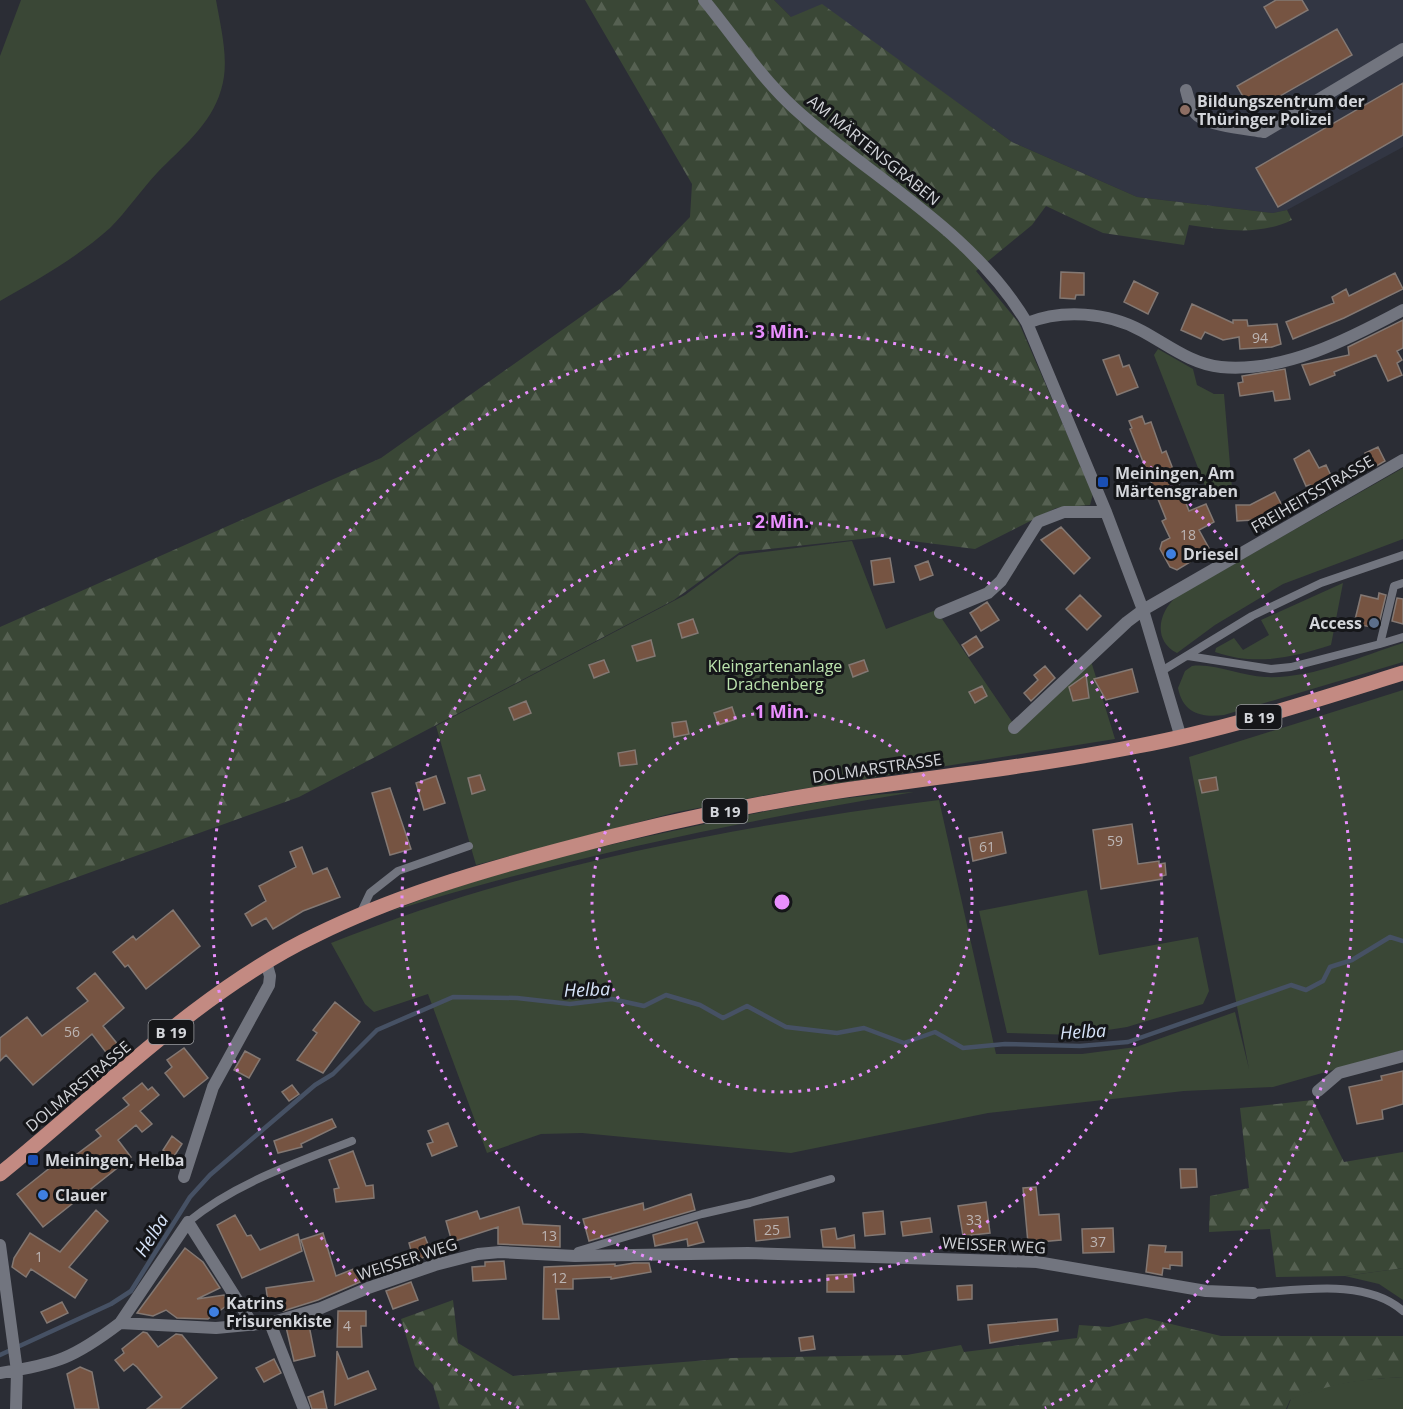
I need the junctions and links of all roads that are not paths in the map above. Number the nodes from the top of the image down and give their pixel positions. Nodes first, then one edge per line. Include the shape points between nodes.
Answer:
1 (704, 0) edge
2 (1403, 49) edge
3 (1186, 90) dead end
4 (1403, 310) edge
5 (1027, 323) junction
6 (1403, 460) edge
7 (1106, 512) junction
8 (1403, 555) edge
9 (1403, 583) edge
10 (1143, 610) junction
11 (940, 613) dead end
12 (1403, 637) edge
13 (1380, 644) junction
14 (1188, 656) junction
15 (1160, 672) junction
16 (1403, 673) edge
17 (1014, 728) dead end
18 (1181, 738) junction
19 (469, 846) dead end
20 (360, 915) junction
21 (266, 962) junction
22 (1403, 1056) edge
23 (1318, 1091) dead end
24 (352, 1141) dead end
25 (0, 1174) edge
26 (183, 1177) dead end
27 (831, 1179) dead end
28 (188, 1222) junction
29 (0, 1245) edge
30 (575, 1256) junction
31 (1253, 1293) joint
32 (1403, 1311) edge
33 (120, 1323) junction
34 (270, 1323) junction
35 (253, 1324) junction
36 (16, 1365) junction
37 (0, 1373) edge
38 (16, 1409) edge
39 (304, 1409) edge

1 - 5 street, AM MÄRTENSGRABEN via 792,106 956,239 996,279
2 - 3 street via 1264,132 1198,116
4 - 5 street via 1312,352 1273,363 1237,367 1191,359 1139,329 1098,317 1056,314
5 - 7 street
6 - 10 street, FREIHEITSSTRASSE
7 - 10 street
7 - 11 street via 1064,512 1038,522 1001,581 988,592
8 - 14 lane via 1262,611
9 - 13 lane via 1394,586
10 - 15 street
10 - 17 street, FREIHEITSSTRASSE
12 - 13 lane
13 - 14 lane via 1270,669
14 - 15 lane
15 - 18 street
16 - 18 main road, DOLMARSTRASSE / B 19
18 - 20 main road, DOLMARSTRASSE / B 19 via 1041,763 796,798 646,827 507,864
19 - 20 lane via 398,871 370,893
20 - 21 main road, DOLMARSTRASSE / B 19
21 - 25 main road, DOLMARSTRASSE / B 19 via 183,1021
21 - 26 street via 268,984 213,1087
22 - 23 street via 1339,1073
24 - 28 lane via 251,1183
27 - 30 lane, WEISSER WEG via 651,1229 578,1251
28 - 33 street
28 - 35 street
29 - 36 street
30 - 31 street, WEISSER WEG via 748,1253 1037,1262 1206,1291
30 - 34 street, WEISSER WEG via 478,1254 435,1265
31 - 32 lane, WEISSER WEG via 1348,1289 1379,1295
33 - 35 street, WEISSER WEG via 216,1328
33 - 36 street via 64,1360
34 - 35 street, WEISSER WEG
34 - 39 street
36 - 37 street
36 - 38 street

